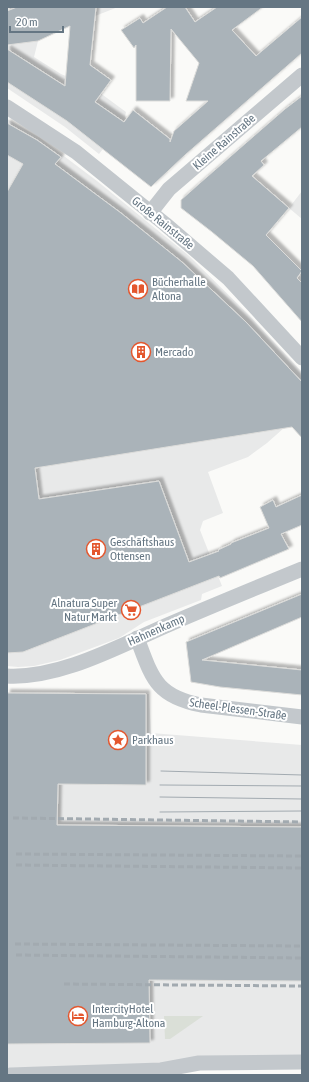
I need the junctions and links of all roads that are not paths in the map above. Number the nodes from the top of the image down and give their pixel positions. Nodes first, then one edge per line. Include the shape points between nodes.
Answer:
1 (302, 75) edge
2 (7, 106) edge
3 (150, 213) junction
4 (302, 358) edge
5 (302, 569) edge
6 (137, 638) junction
7 (7, 676) edge
8 (302, 718) edge
9 (302, 1062) edge
10 (10, 1075) edge

1 - 3 street, Kleine Rainstraße via 169,188
2 - 3 street, Große Rainstraße via 76,152
3 - 4 street, Große Rainstraße via 233,282
5 - 6 street, Hahnenkamp
6 - 7 street, Hahnenkamp via 52,672 30,676
6 - 8 street, Scheel-Plessen-Straße via 157,684 171,696 201,705
9 - 10 street via 199,1063 161,1070

